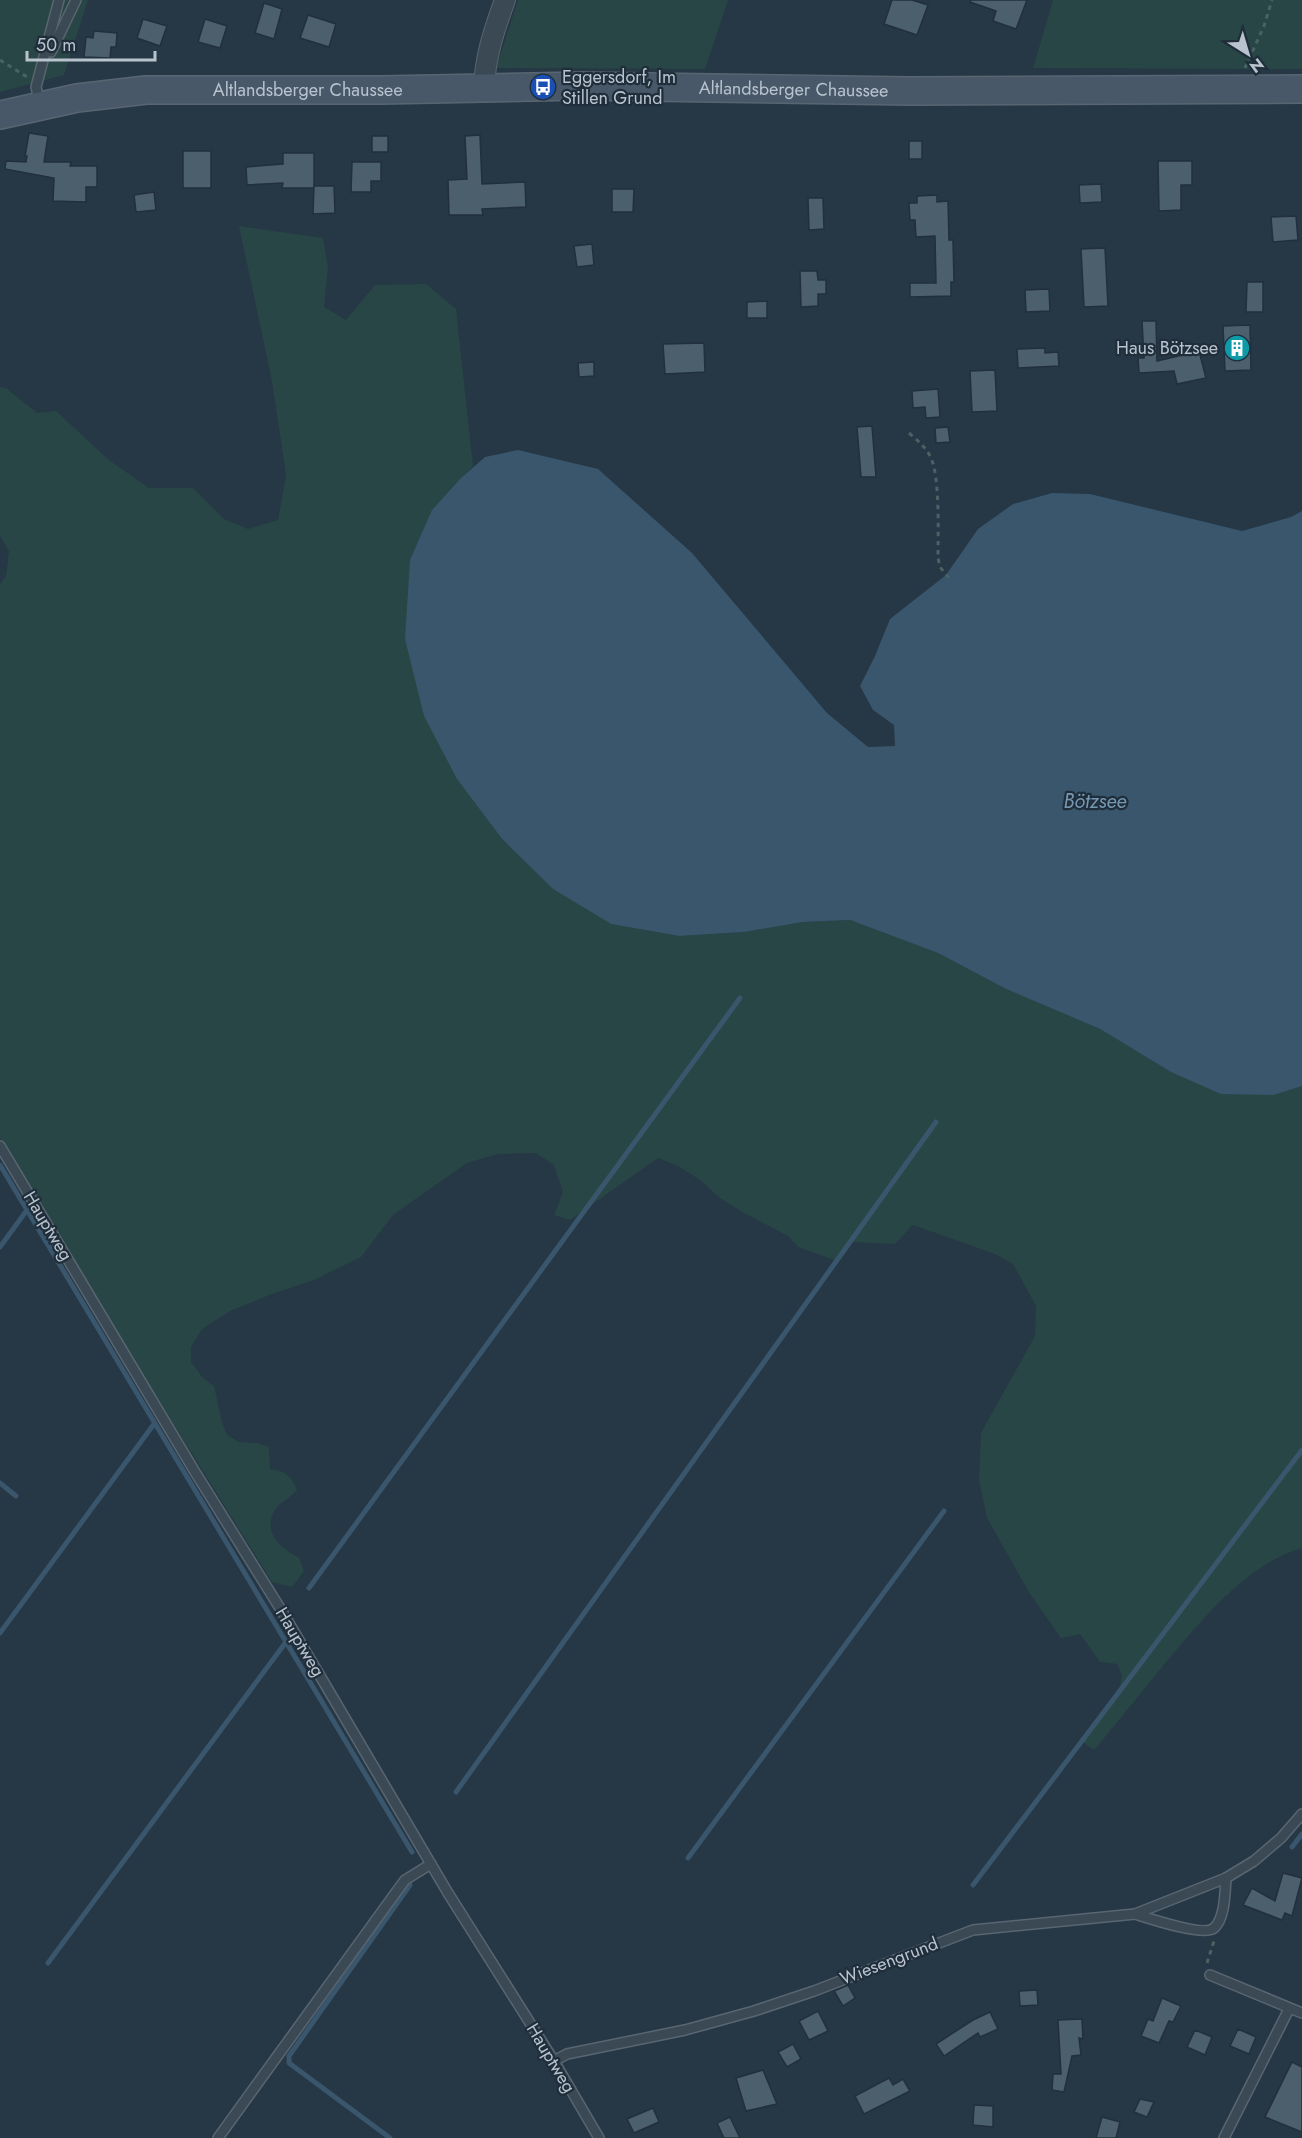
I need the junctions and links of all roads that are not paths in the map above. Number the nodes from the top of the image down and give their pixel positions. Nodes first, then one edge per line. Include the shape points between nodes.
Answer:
1 (59, 0) edge
2 (76, 0) edge
3 (505, 0) edge
4 (44, 64) junction
5 (484, 88) junction
6 (1302, 90) edge
7 (38, 96) junction
8 (0, 115) edge
9 (0, 1146) edge
10 (1302, 1814) edge
11 (431, 1864) junction
12 (1227, 1878) junction
13 (1135, 1914) junction
14 (1210, 1975) road end
15 (1289, 2009) junction
16 (1302, 2013) edge
17 (554, 2061) junction
18 (218, 2138) edge
19 (599, 2138) edge
20 (1224, 2138) edge

1 - 4 lane
2 - 4 lane
3 - 5 street via 489,45
4 - 7 lane
5 - 6 main road, Altlandsberger Chaussee
5 - 7 main road, Altlandsberger Chaussee via 146,90
7 - 8 main road, Altlandsberger Chaussee
9 - 11 lane, Hauptweg
10 - 12 lane, Wiesengrund via 1281,1838
11 - 17 lane, Hauptweg
11 - 18 lane via 405,1880
12 - 13 lane, Wiesengrund
12 - 13 lane via 1224,1906 1216,1928 1210,1931
13 - 17 lane, Wiesengrund via 973,1930 754,2011 685,2030 567,2054
14 - 15 lane
15 - 16 lane
15 - 20 lane
17 - 19 lane, Hauptweg

